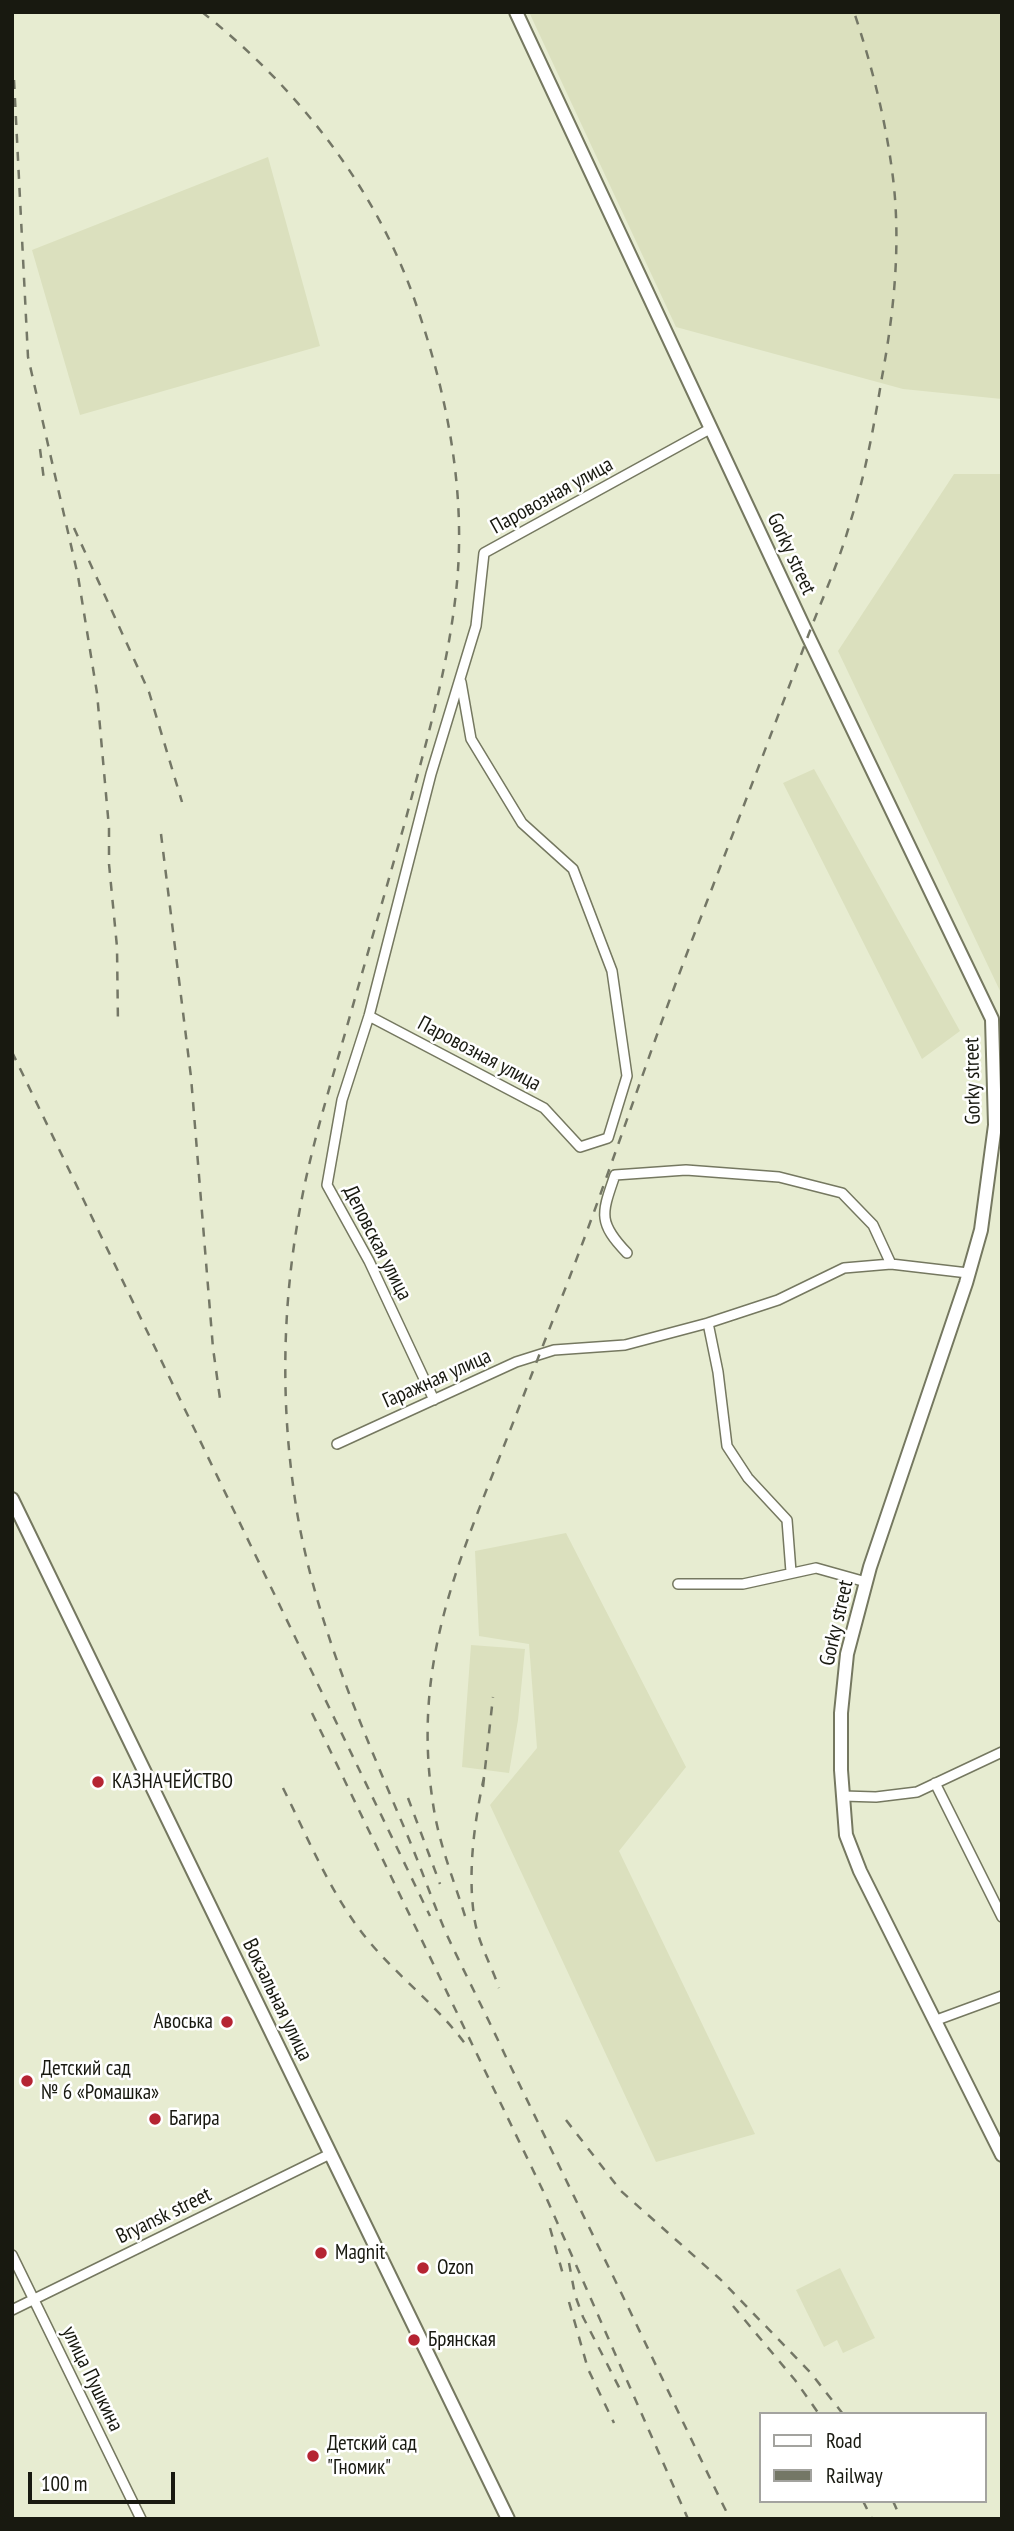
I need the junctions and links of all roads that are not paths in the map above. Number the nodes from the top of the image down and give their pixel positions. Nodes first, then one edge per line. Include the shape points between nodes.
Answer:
1 (516, 12) edge
2 (713, 431) junction
3 (460, 679) junction
4 (369, 1016) junction
5 (627, 1253) dead end
6 (891, 1264) junction
7 (968, 1273) junction
8 (708, 1323) junction
9 (434, 1400) junction
10 (337, 1444) dead end
11 (12, 1499) edge
12 (791, 1572) junction
13 (866, 1582) junction
14 (678, 1584) dead end
15 (1002, 1752) edge
16 (935, 1783) junction
17 (843, 1796) junction
18 (1002, 1917) edge
19 (1002, 1996) edge
20 (934, 2021) junction
21 (330, 2154) junction
22 (1002, 2155) edge
23 (12, 2255) edge
24 (33, 2300) junction
25 (12, 2310) edge
26 (141, 2519) edge
27 (508, 2519) edge

1 - 2 main road, Gorky street
2 - 3 street, Паровозная улица via 484,553 476,626
2 - 7 main road, Gorky street via 992,1019 995,1125 981,1230
3 - 4 street, Паровозная улица via 430,774
3 - 4 street, Паровозная улица via 471,739 522,823 573,869 612,971 627,1076 608,1138 580,1147 544,1108
4 - 9 street, Деповская улица via 342,1100 327,1185 369,1261
5 - 6 street via 611,1236 603,1211 615,1175 686,1170 779,1177 842,1193 873,1225
6 - 7 street
6 - 8 street via 844,1268 778,1300
7 - 13 main road, Gorky street
8 - 9 street, Гаражная улица via 625,1345 554,1350 516,1362
8 - 12 street via 727,1446 748,1478 787,1520
9 - 10 street, Гаражная улица
11 - 21 main road, Вокзальная улица
12 - 13 street via 816,1568
12 - 14 street via 743,1584
13 - 17 main road, Gorky street via 847,1654 841,1713
15 - 16 street
16 - 17 street via 917,1791 876,1797
16 - 18 street
17 - 20 main road, Gorky street via 846,1835 860,1871
19 - 20 street
20 - 22 main road, Gorky street
21 - 24 street, Bryansk street
21 - 27 main road, Вокзальная улица
23 - 24 street, улица Пушкина
24 - 25 street, Bryansk street
24 - 26 street, улица Пушкина

